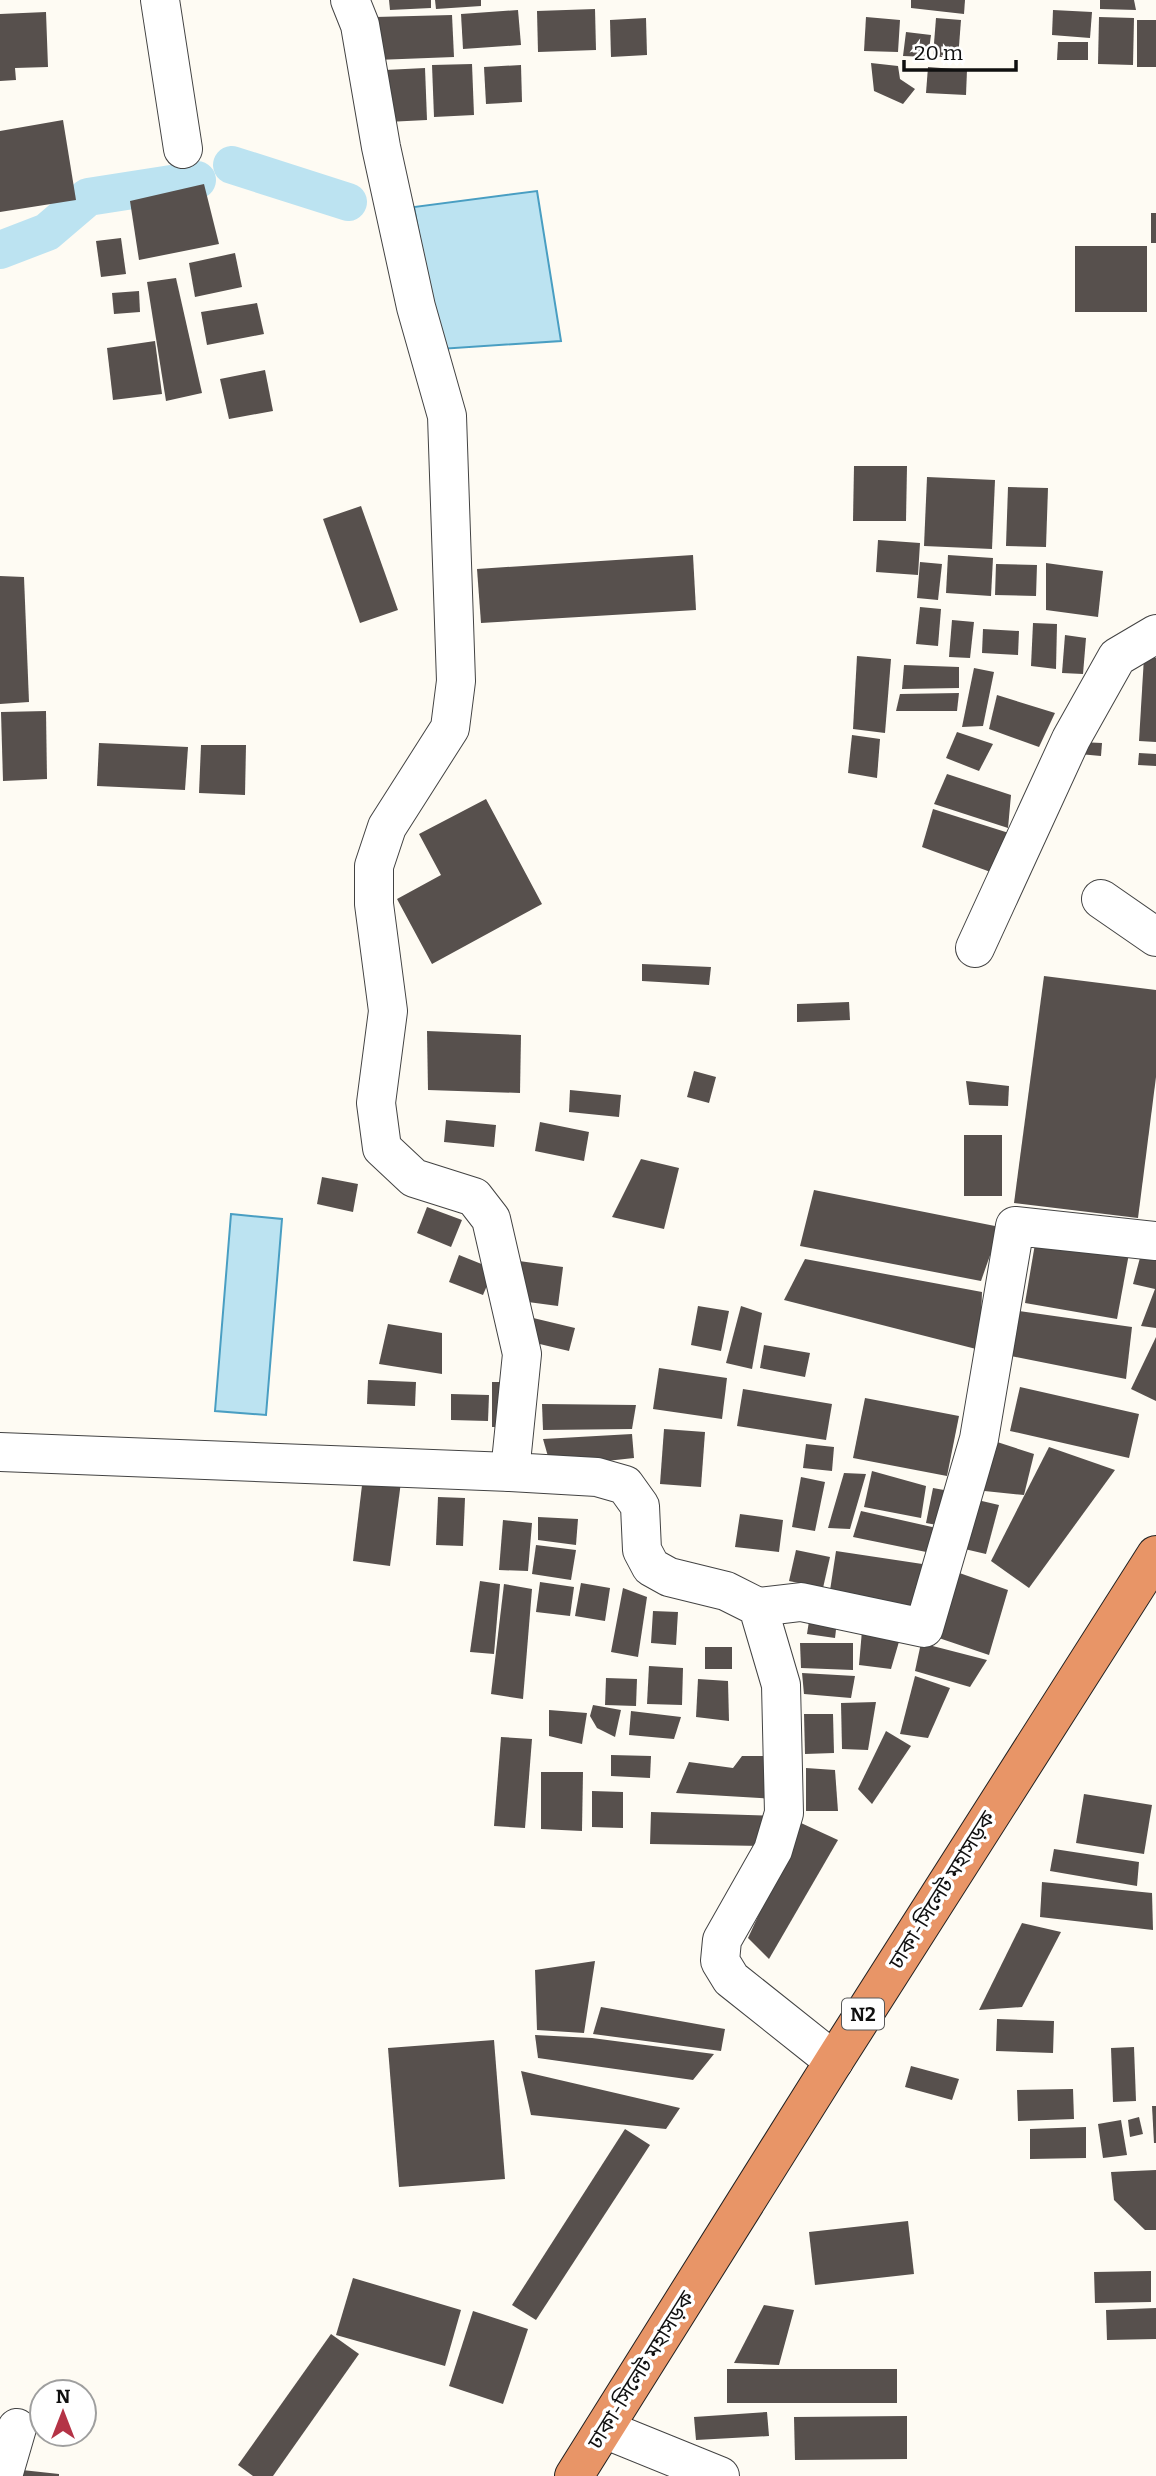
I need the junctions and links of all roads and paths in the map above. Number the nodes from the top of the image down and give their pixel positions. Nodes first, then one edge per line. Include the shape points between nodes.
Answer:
1 (160, 0) edge
2 (350, 0) edge
3 (183, 149) dead end
4 (1156, 634) edge
5 (1101, 899) dead end
6 (1156, 937) edge
7 (975, 948) dead end
8 (1156, 1241) edge
9 (0, 1452) edge
10 (510, 1472) junction
11 (1156, 1555) edge
12 (758, 1606) junction
13 (834, 2061) junction
14 (17, 2428) dead end
15 (604, 2429) junction
16 (2, 2476) edge
17 (574, 2476) edge
18 (720, 2476) edge

1 - 3 street
2 - 10 street via 360,24 416,307 447,416 456,681 450,727 387,827 374,866 374,904 388,1011 376,1103 382,1148 414,1178 474,1197 491,1219 522,1354
4 - 7 street via 1117,656 1071,739
5 - 6 street
8 - 12 street via 1015,1226 979,1438 924,1628 801,1602
9 - 10 street
10 - 12 street via 597,1477 625,1486 640,1506 642,1550 651,1567
11 - 13 highway, ঢাকা-সিলেট মহাসড়ক / N2
12 - 13 street via 781,1685 784,1813 773,1850 722,1940 720,1961 731,1979
13 - 15 highway, ঢাকা-সিলেট মহাসড়ক / N2
14 - 16 street
15 - 17 highway, ঢাকা-সিলেট মহাসড়ক / N2
15 - 18 street

